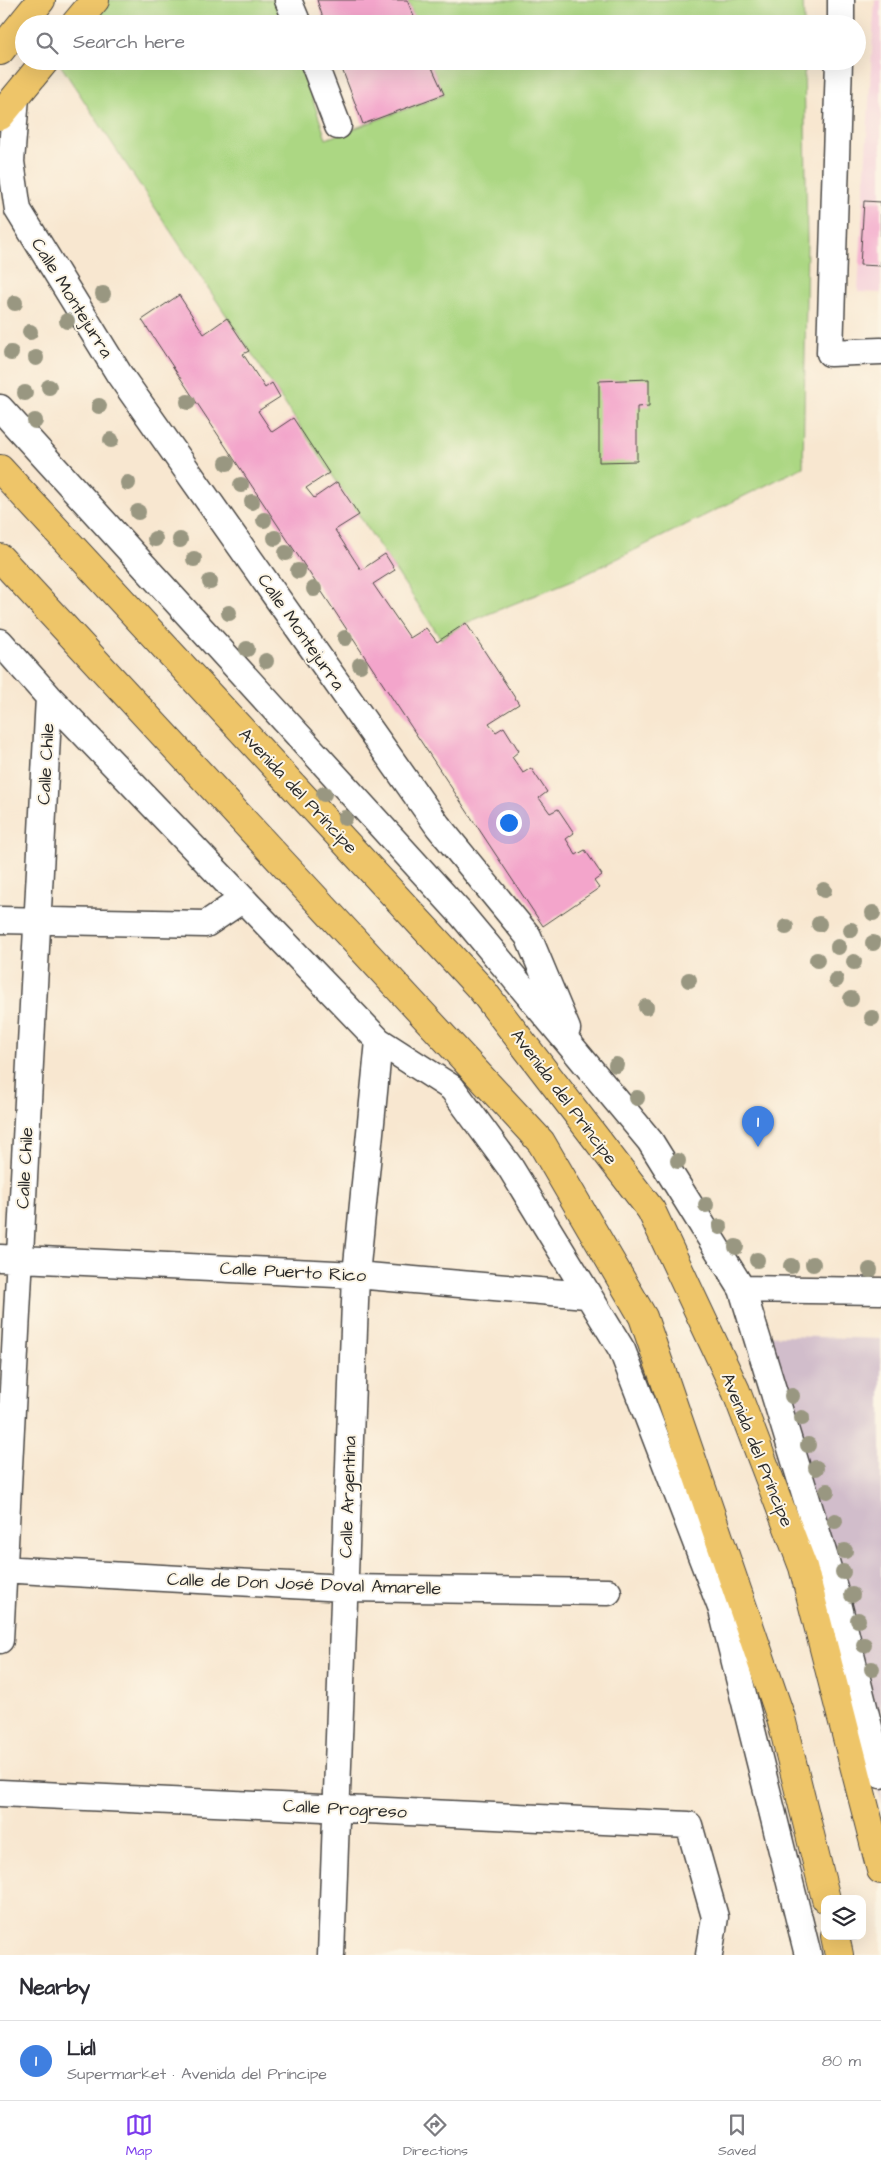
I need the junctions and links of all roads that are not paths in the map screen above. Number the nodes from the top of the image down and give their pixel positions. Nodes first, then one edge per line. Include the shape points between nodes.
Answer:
1 (41, 0) edge
2 (95, 0) edge
3 (288, 0) edge
4 (841, 0) edge
5 (29, 15) edge
6 (82, 15) edge
7 (294, 15) edge
8 (841, 15) edge
9 (15, 32) edge
10 (0, 51) edge
11 (37, 70) edge
12 (316, 70) edge
13 (839, 70) edge
14 (8, 106) edge
15 (338, 126) dead end
16 (9, 206) edge
17 (881, 351) edge
18 (0, 408) edge
19 (0, 469) edge
20 (0, 558) edge
21 (0, 642) edge
22 (49, 697) junction
23 (242, 898) junction
24 (0, 920) edge
25 (38, 921) junction
26 (379, 1041) junction
27 (578, 1055) junction
28 (10, 1258) edge
29 (356, 1275) junction
30 (742, 1289) junction
31 (881, 1291) edge
32 (586, 1295) junction
33 (2, 1569) edge
34 (345, 1588) junction
35 (608, 1592) dead end
36 (0, 1640) edge
37 (881, 1775) edge
38 (0, 1793) edge
39 (336, 1809) junction
40 (881, 1870) edge
41 (825, 1895) edge
42 (836, 1940) edge
43 (331, 1955) edge
44 (709, 1955) edge
45 (808, 1955) edge
46 (839, 1955) edge

1 - 5 main road
2 - 6 main road
3 - 7 street
4 - 8 street
9 - 10 main road
11 - 14 main road
12 - 15 street
13 - 17 street via 830,353
14 - 16 street
16 - 27 street, Calle Montejurra via 130,390 438,826 528,936
18 - 27 street, Avenida del Príncipe via 462,916
19 - 40 main road, Avenida del Príncipe via 482,990 651,1210 736,1391 803,1567
20 - 41 main road via 541,1142 643,1317 781,1718
21 - 22 street
22 - 23 street
22 - 25 street, Calle Chile
23 - 25 street via 206,924
23 - 26 street
24 - 25 street
25 - 28 street, Calle Chile
26 - 29 street, Calle Argentina
26 - 32 street via 452,1088 510,1167
27 - 30 street, Avenida del Príncipe via 650,1141
28 - 29 street, Calle Puerto Rico
28 - 33 street, Calle Chile
29 - 32 street, Calle Puerto Rico
29 - 34 street, Calle Argentina
30 - 31 street
30 - 37 street, Avenida del Príncipe via 835,1591
32 - 45 street via 622,1350 722,1610
33 - 34 street, Calle de Don José Doval Amarelle
33 - 36 street, Calle Chile
34 - 35 street, Calle de Don José Doval Amarelle
34 - 39 street, Calle Argentina
38 - 39 street, Calle Progreso
39 - 43 street, Calle Argentina
39 - 44 street, Calle Progreso via 689,1825 716,1917
42 - 46 main road

